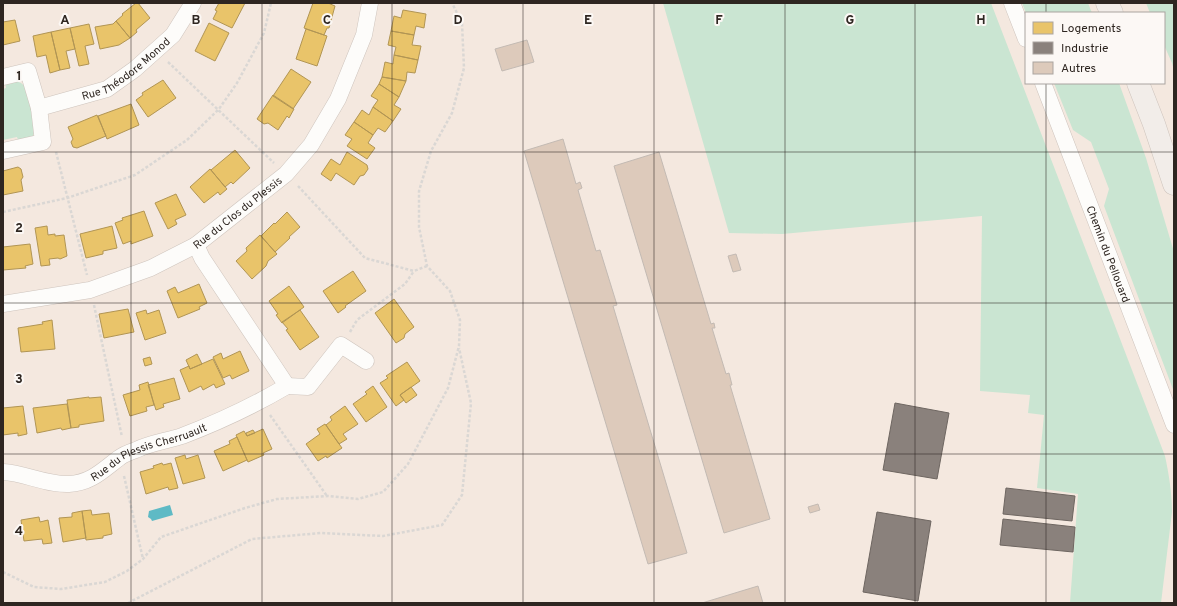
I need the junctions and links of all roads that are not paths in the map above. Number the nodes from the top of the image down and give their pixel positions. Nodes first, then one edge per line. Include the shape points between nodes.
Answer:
1 (193, 3) edge
2 (370, 3) edge
3 (1012, 3) edge
4 (1107, 3) edge
5 (1112, 12) edge
6 (1025, 36) edge
7 (3, 77) edge
8 (1043, 84) edge
9 (1138, 84) edge
10 (39, 108) junction
11 (3, 151) edge
12 (1174, 184) edge
13 (196, 245) junction
14 (3, 304) edge
15 (366, 361) dead end
16 (286, 386) junction
17 (1174, 425) edge
18 (3, 472) edge

1 - 10 street, Rue Théodore Monod via 173,35 135,69 107,89
2 - 13 street, Rue du Clos du Plessis via 364,35 338,99 311,146 286,174
3 - 6 street
4 - 5 main road
7 - 10 street via 28,71
8 - 17 street, Chemin du Pellouard
9 - 12 main road
10 - 11 street via 44,142
13 - 14 street, Rue du Clos du Plessis via 151,268 90,290
13 - 16 street
15 - 16 street via 341,346 308,387
16 - 18 street, Rue du Plessis Cherruault via 261,402 231,416 121,457 90,479 69,484

